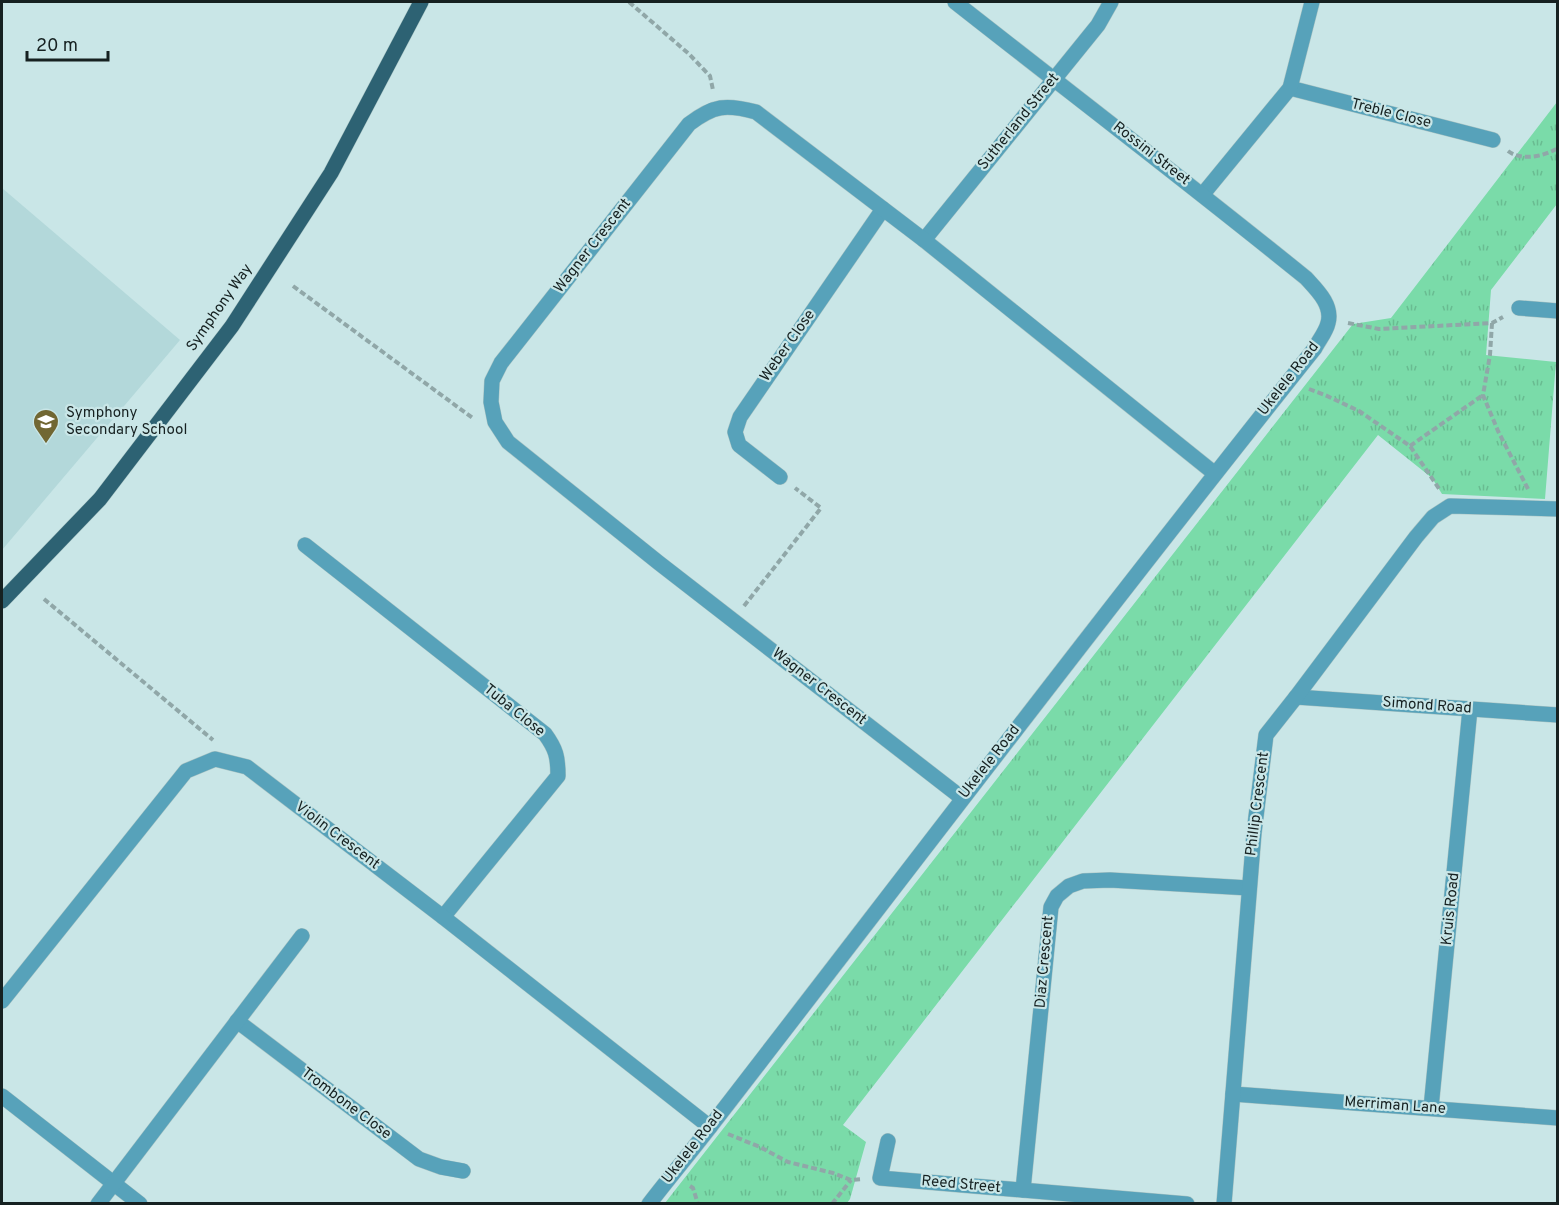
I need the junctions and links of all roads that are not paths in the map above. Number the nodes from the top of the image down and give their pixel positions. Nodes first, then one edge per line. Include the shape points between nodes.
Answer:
1 (421, 2) edge
2 (955, 2) edge
3 (1111, 2) edge
4 (1312, 2) edge
5 (1053, 79) junction
6 (1290, 88) junction
7 (1493, 140) road end
8 (1203, 194) junction
9 (883, 209) junction
10 (924, 240) junction
11 (1519, 308) road end
12 (1557, 311) edge
13 (1329, 320) joint
14 (1214, 473) junction
15 (780, 477) road end
16 (1557, 509) edge
17 (305, 545) dead end
18 (2, 601) edge
19 (1296, 697) junction
20 (1470, 709) junction
21 (1557, 715) edge
22 (962, 798) junction
23 (1250, 888) junction
24 (443, 917) junction
25 (302, 936) dead end
26 (2, 1001) edge
27 (237, 1021) junction
28 (1233, 1094) junction
29 (2, 1096) edge
30 (1431, 1108) junction
31 (1557, 1118) edge
32 (710, 1127) junction
33 (888, 1141) dead end
34 (463, 1171) dead end
35 (114, 1183) junction
36 (1023, 1190) junction
37 (98, 1203) edge
38 (140, 1203) edge
39 (649, 1203) edge
40 (1187, 1203) edge
41 (1224, 1203) edge

1 - 18 main road, Symphony Way via 331,173 232,326 100,499
2 - 5 street, Rossini Street
3 - 5 street, Sutherland Street via 1098,25
4 - 6 street
5 - 8 street, Rossini Street
5 - 10 street, Sutherland Street
6 - 7 street, Treble Close
6 - 8 street
8 - 13 street, Rossini Street via 1306,278 1323,298
9 - 10 street
9 - 15 street, Weber Close via 740,417 735,432 738,445
9 - 22 street, Wagner Crescent via 756,112 737,107 717,108 702,115 689,124 501,363 492,381 491,402 495,422 508,442
10 - 14 street
11 - 12 street
13 - 14 street, Ukelele Road via 1315,348
14 - 22 street, Ukelele Road
16 - 19 street, Phillip Crescent via 1450,506 1433,517
17 - 24 street, Tuba Close via 545,734 555,748 558,776
19 - 20 street, Simond Road
19 - 23 street, Phillip Crescent via 1266,735
20 - 21 street, Simond Road
20 - 30 street, Kruis Road
22 - 32 street, Ukelele Road
23 - 28 street, Phillip Crescent
23 - 36 street, Diaz Crescent via 1110,880 1069,886 1058,896 1051,907
24 - 26 street, Violin Crescent via 247,766 216,759 186,771
24 - 32 street, Violin Crescent
25 - 27 street
27 - 34 street, Trombone Close via 419,1159
27 - 35 street
28 - 30 street, Merriman Lane
28 - 41 street, Phillip Crescent
29 - 35 street
30 - 31 street, Merriman Lane
32 - 39 street, Ukelele Road
33 - 36 street, Reed Street via 880,1178
35 - 37 street
35 - 38 street
36 - 40 street, Reed Street

